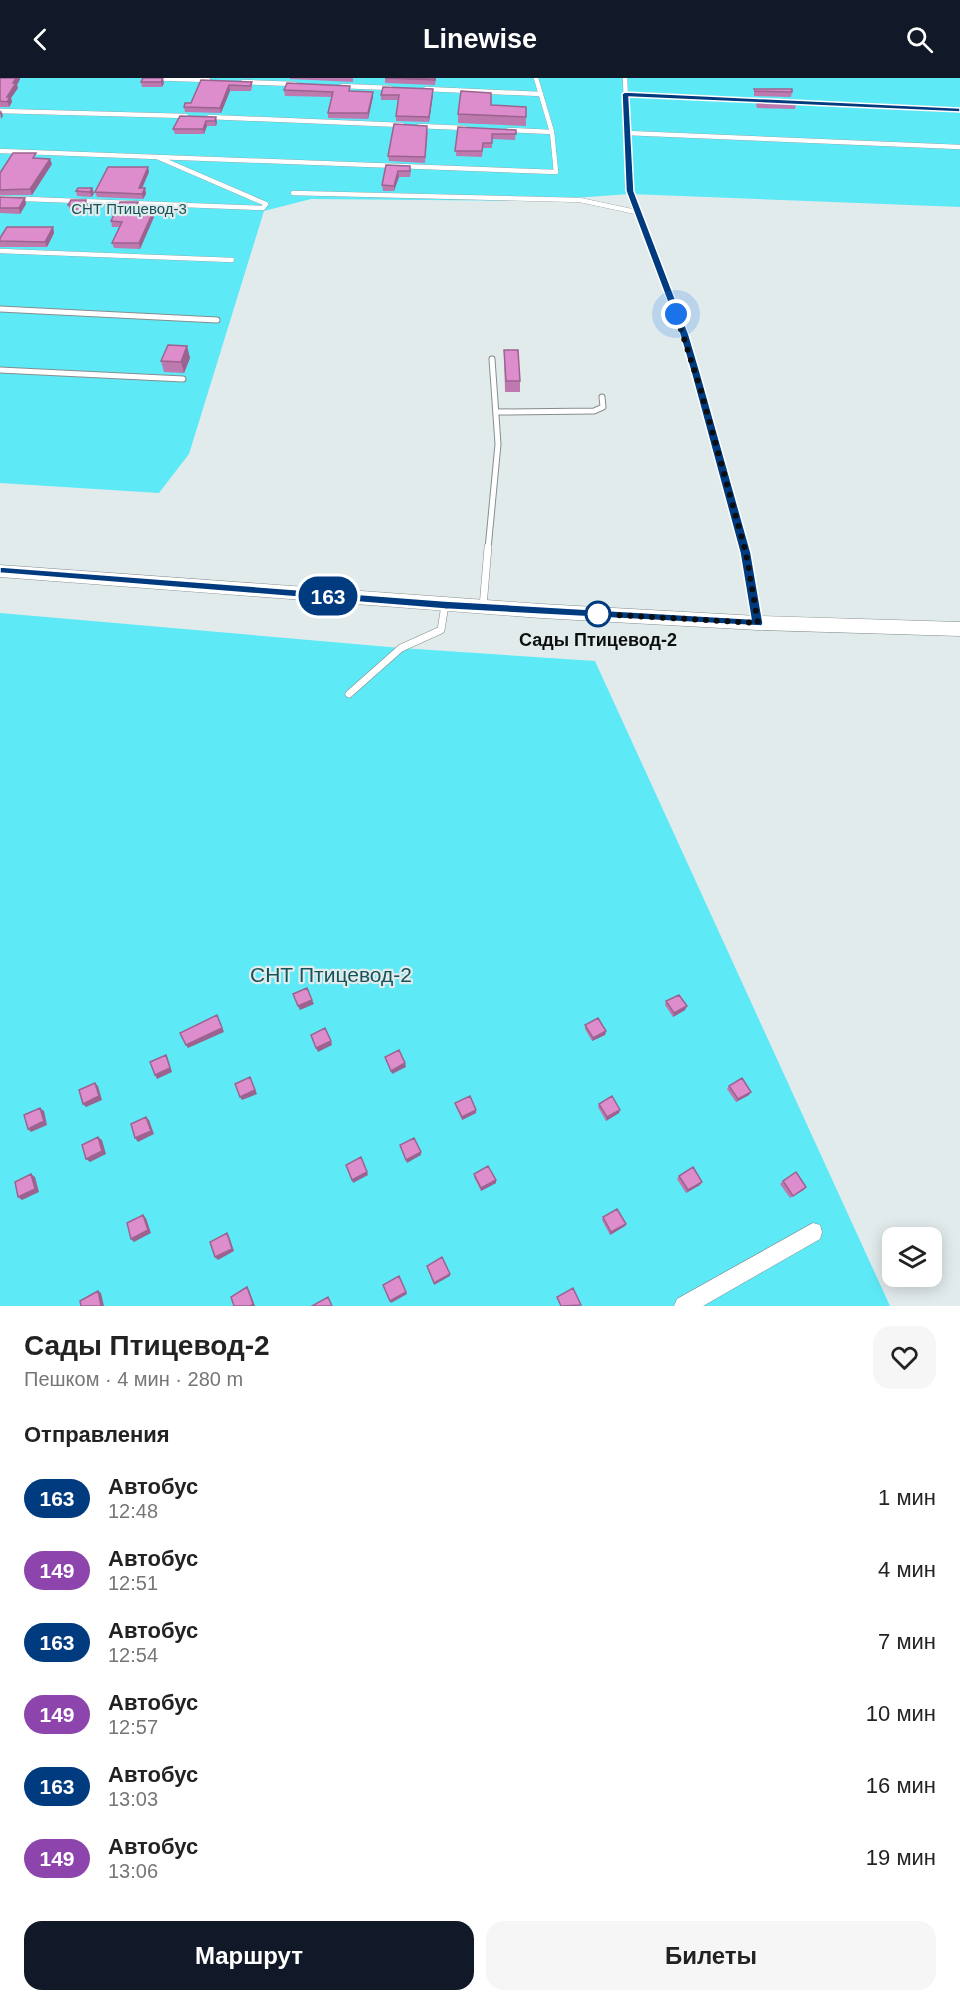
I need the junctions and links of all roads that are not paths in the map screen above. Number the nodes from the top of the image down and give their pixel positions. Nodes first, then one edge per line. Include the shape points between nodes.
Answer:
1 (147, 78) edge
2 (536, 78) edge
3 (625, 78) edge
4 (214, 81) edge
5 (237, 81) edge
6 (307, 84) edge
7 (330, 85) edge
8 (401, 88) edge
9 (424, 89) edge
10 (541, 94) junction
11 (625, 94) junction
12 (767, 101) edge
13 (779, 102) edge
14 (960, 110) edge
15 (0, 111) edge
16 (469, 128) edge
17 (505, 130) edge
18 (552, 132) junction
19 (627, 133) junction
20 (960, 147) edge
21 (0, 151) edge
22 (153, 156) junction
23 (293, 194) dead end
24 (0, 198) edge
25 (636, 212) junction
26 (0, 251) edge
27 (231, 260) dead end
28 (0, 309) edge
29 (217, 320) dead end
30 (492, 359) dead end
31 (0, 370) edge
32 (183, 379) dead end
33 (602, 397) dead end
34 (498, 412) junction
35 (0, 571) edge
36 (445, 605) junction
37 (483, 607) junction
38 (758, 623) junction
39 (960, 629) edge
40 (349, 694) dead end
41 (813, 1232) dead end
42 (684, 1306) edge

1 - 4 lane
2 - 10 lane
3 - 11 lane
5 - 6 lane
7 - 8 lane
9 - 10 lane
10 - 18 lane
11 - 12 lane
11 - 19 lane
13 - 14 lane
15 - 16 lane
17 - 18 lane
18 - 22 lane via 556,172
19 - 20 lane
19 - 25 lane via 630,191
21 - 22 lane
22 - 24 lane via 266,204 263,208
23 - 25 lane via 569,199
25 - 38 lane via 693,363 746,553
26 - 27 lane
28 - 29 lane
30 - 34 lane
31 - 32 lane
33 - 34 lane via 603,406 594,411
34 - 37 lane
35 - 36 main road
36 - 37 main road
36 - 40 lane via 441,630 400,648
37 - 38 main road
38 - 39 main road
41 - 42 street

